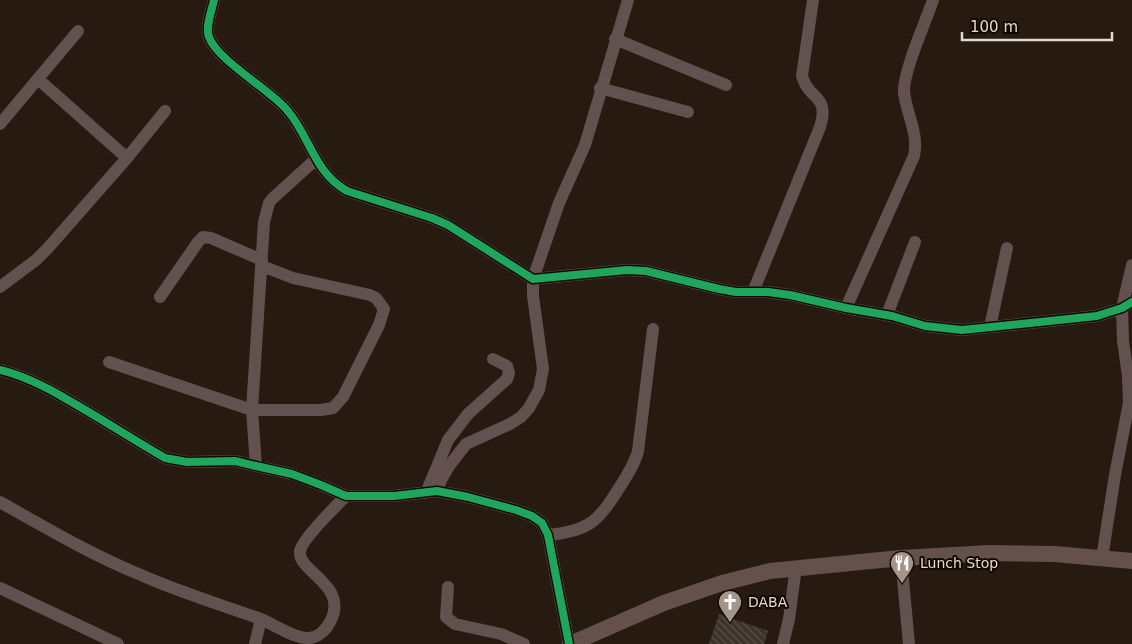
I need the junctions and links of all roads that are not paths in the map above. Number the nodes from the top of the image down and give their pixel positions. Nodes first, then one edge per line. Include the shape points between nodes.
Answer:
1 (214, 0) edge
2 (628, 0) edge
3 (812, 0) edge
4 (933, 0) edge
5 (78, 31) dead end
6 (615, 39) junction
7 (38, 80) junction
8 (726, 85) dead end
9 (600, 88) junction
10 (165, 111) dead end
11 (688, 112) dead end
12 (0, 124) edge
13 (127, 158) junction
14 (315, 160) junction
15 (916, 242) dead end
16 (1007, 248) dead end
17 (262, 263) junction
18 (1132, 265) edge
19 (533, 279) junction
20 (0, 287) edge
21 (753, 292) junction
22 (160, 297) dead end
23 (1127, 305) edge
24 (846, 308) junction
25 (887, 315) junction
26 (990, 327) junction
27 (653, 329) dead end
28 (493, 359) dead end
29 (109, 362) dead end
30 (0, 370) edge
31 (252, 410) junction
32 (256, 466) junction
33 (432, 492) junction
34 (346, 496) junction
35 (0, 502) edge
36 (548, 536) junction
37 (901, 558) junction
38 (1102, 558) junction
39 (1132, 561) edge
40 (796, 567) junction
41 (448, 587) dead end
42 (0, 588) edge
43 (261, 620) junction
44 (118, 644) edge
45 (255, 644) edge
46 (524, 644) edge
47 (570, 644) edge
48 (783, 644) edge
49 (909, 644) edge

1 - 14 street via 207,31 209,38 218,51 286,109 298,124
2 - 6 street
3 - 21 street via 802,76 804,85 822,103 824,116
4 - 24 street via 904,85 916,139 914,156
5 - 7 street
6 - 8 street
6 - 9 street
7 - 12 street
7 - 13 street
9 - 11 street
9 - 19 street via 585,145 559,203
10 - 13 street
13 - 20 street via 48,248
14 - 17 street via 270,203 264,222
14 - 19 street via 326,175 347,192 448,225
15 - 25 street
16 - 26 street
17 - 22 street via 203,237
17 - 31 street
17 - 31 street via 293,278 370,295 384,309 343,396 333,408
18 - 23 street
19 - 21 street via 646,271 736,292
19 - 33 street via 543,369 540,390 521,417 462,448
21 - 24 street via 790,295
23 - 26 street via 1097,316
23 - 38 street via 1123,341 1130,403
24 - 25 street
25 - 26 street via 943,329
27 - 36 street via 636,459 606,509 588,525
28 - 33 street via 507,366 508,379 468,414 448,440
29 - 31 street
30 - 32 street via 44,387 165,458
31 - 32 street
32 - 34 street via 292,474
33 - 34 street
33 - 36 street via 532,516 542,524
34 - 43 street via 300,551 306,566 329,589 334,606 331,621 321,633 308,639
35 - 43 street via 59,536 142,576
36 - 47 street
37 - 38 main road via 1022,553
37 - 40 main road
37 - 49 street
38 - 39 main road
40 - 47 main road via 746,576 689,594
40 - 48 street
41 - 46 street via 446,617 449,621 501,634
42 - 44 street
43 - 45 street

